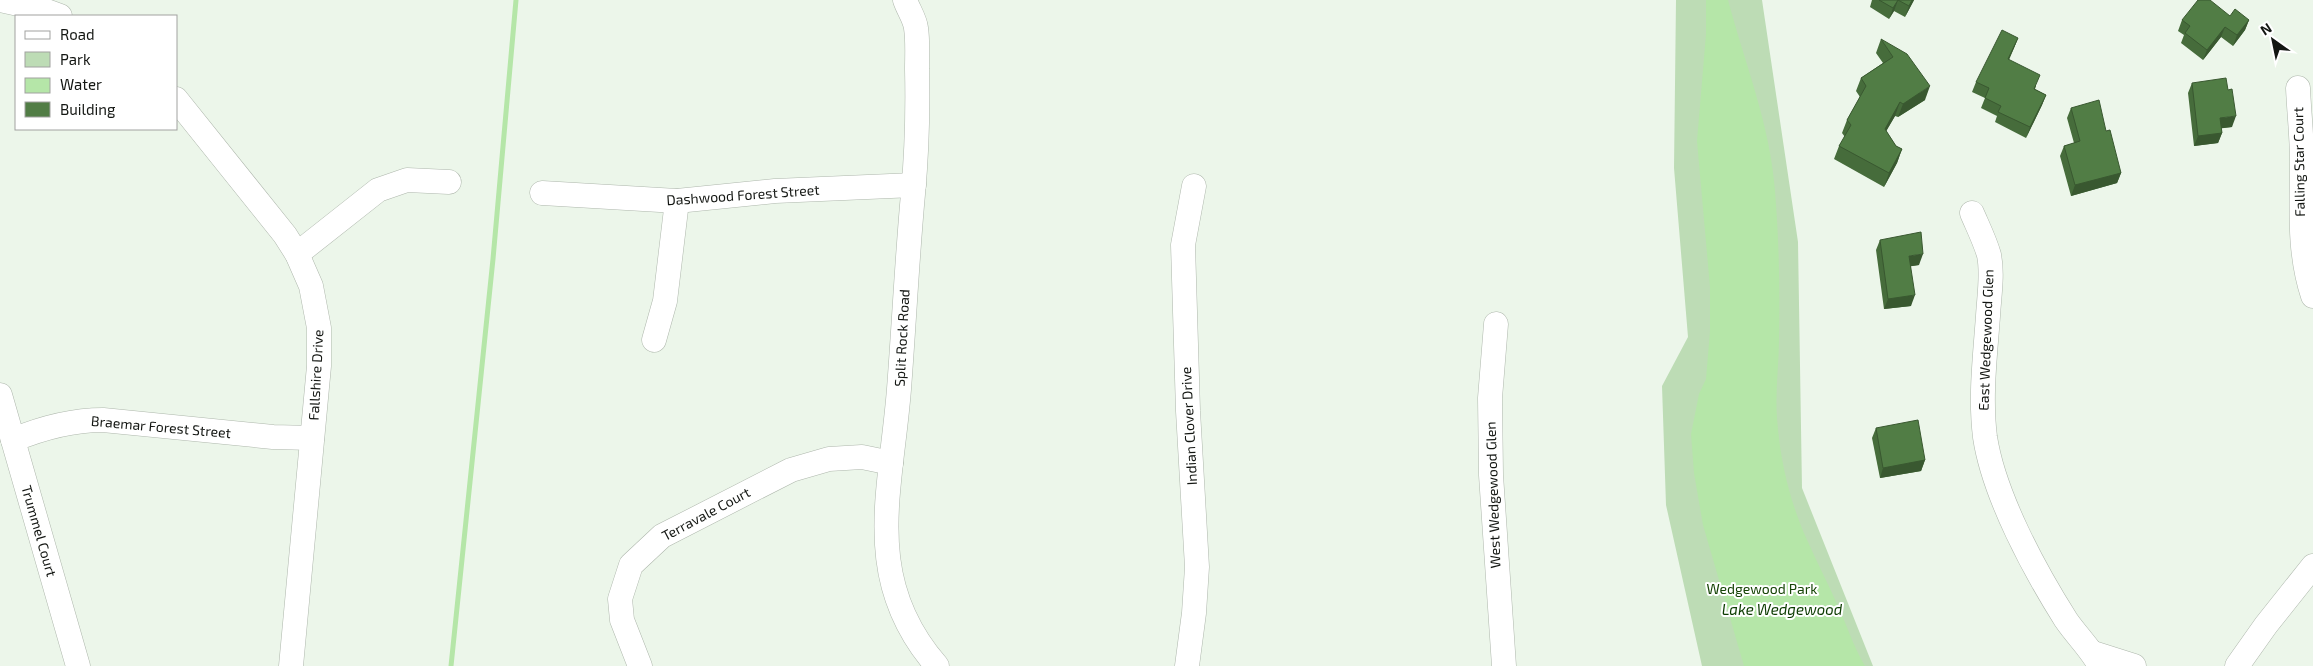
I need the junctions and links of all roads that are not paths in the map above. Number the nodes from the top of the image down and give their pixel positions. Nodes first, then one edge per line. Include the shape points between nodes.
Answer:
1 (0, 0) edge
2 (905, 0) edge
3 (49, 8) edge
4 (2298, 88) dead end
5 (178, 101) edge
6 (449, 182) dead end
7 (914, 185) junction
8 (1194, 186) dead end
9 (542, 193) dead end
10 (677, 201) junction
11 (1972, 213) dead end
12 (297, 254) junction
13 (2313, 296) edge
14 (1496, 324) dead end
15 (654, 340) dead end
16 (0, 395) edge
17 (312, 438) junction
18 (13, 440) junction
19 (891, 463) junction
20 (2313, 566) edge
21 (2096, 659) edge
22 (78, 666) edge
23 (291, 666) edge
24 (640, 666) edge
25 (937, 666) edge
26 (1187, 666) edge
27 (1504, 666) edge
28 (2134, 666) edge
29 (2237, 666) edge

1 - 3 street
2 - 7 street, Split Rock Road via 916,26 919,130
4 - 13 street, Falling Star Court via 2302,160 2301,239
5 - 12 street, Fallshire Drive
6 - 12 street via 407,180 378,190
7 - 10 street, Dashwood Forest Street via 775,191
7 - 19 street, Split Rock Road
8 - 26 street, Indian Clover Drive via 1183,245 1197,567 1191,653
9 - 10 street, Dashwood Forest Street
10 - 15 street via 665,300
11 - 21 street, East Wedgewood Glen via 1989,256 1990,293 1981,402 1994,473 2018,534 2067,621
12 - 17 street, Fallshire Drive via 311,286 319,328
14 - 27 street, West Wedgewood Glen via 1490,398 1491,475
16 - 18 street, Trummel Court
17 - 18 street, Braemar Forest Street via 82,420
17 - 23 street, Fallshire Drive
18 - 22 street, Trummel Court
19 - 24 street, Terravale Court via 862,458 829,459 791,470 662,536 631,565 620,599 622,620
19 - 25 street, Split Rock Road via 885,516 888,558 895,592 904,621
20 - 29 street
21 - 28 street, East Wedgewood Glen

